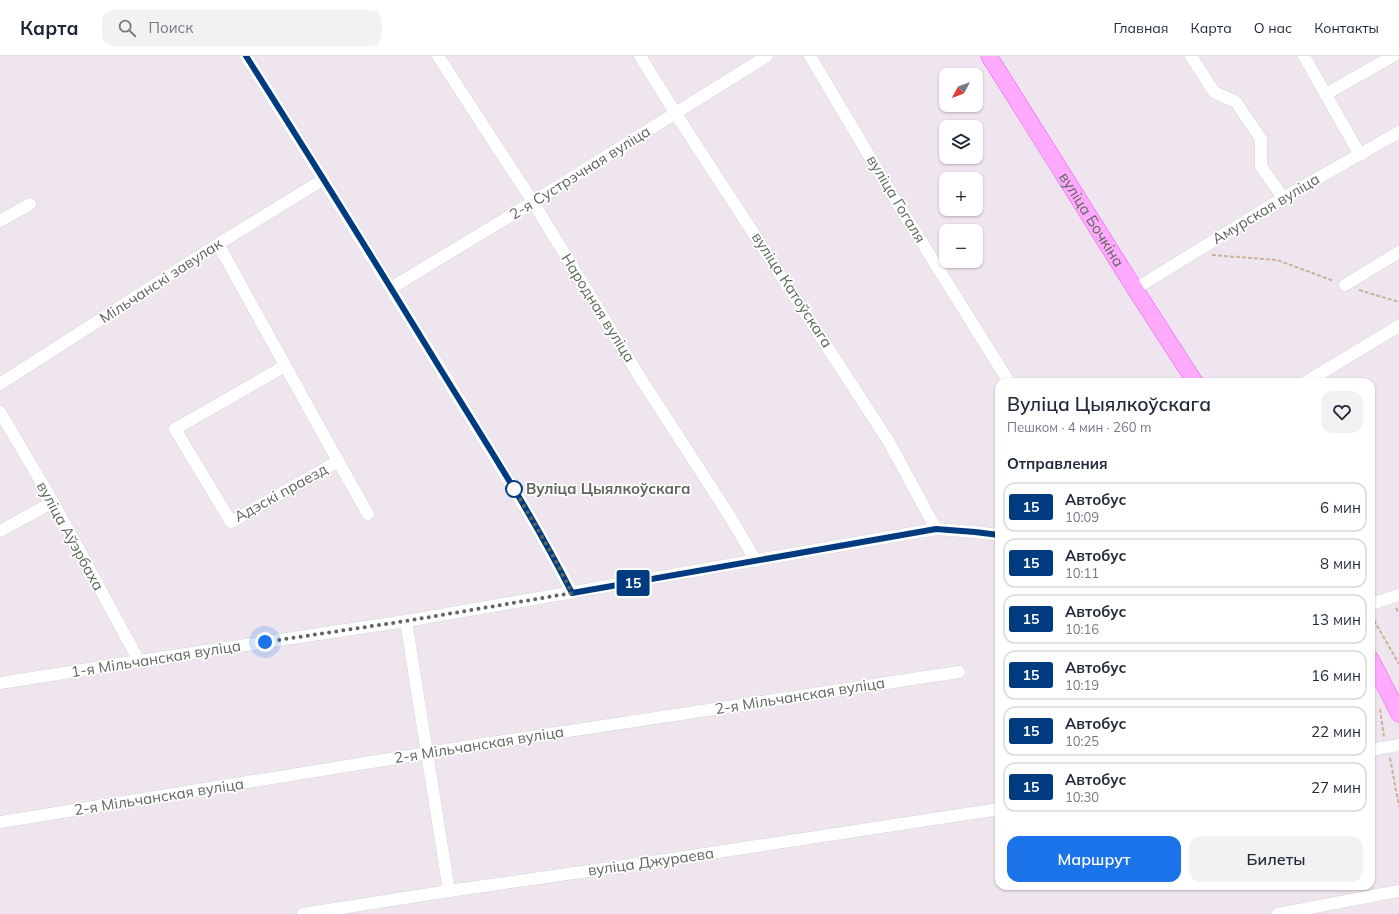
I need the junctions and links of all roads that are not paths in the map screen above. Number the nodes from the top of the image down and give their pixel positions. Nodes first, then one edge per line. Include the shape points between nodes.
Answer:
1 (246, 56) edge
2 (438, 56) edge
3 (640, 56) edge
4 (767, 56) edge
5 (810, 56) edge
6 (989, 56) edge
7 (1191, 56) edge
8 (1304, 56) edge
9 (1393, 56) edge
10 (1326, 94) junction
11 (676, 114) junction
12 (1399, 132) edge
13 (1360, 155) junction
14 (324, 179) junction
15 (1283, 198) junction
16 (533, 202) junction
17 (30, 204) dead end
18 (0, 221) edge
19 (218, 244) junction
20 (1399, 252) edge
21 (1345, 285) road end
22 (391, 288) junction
23 (1135, 289) junction
24 (1399, 326) edge
25 (285, 366) junction
26 (1007, 378) edge
27 (1193, 378) edge
28 (1313, 378) edge
29 (0, 384) edge
30 (0, 412) edge
31 (338, 461) junction
32 (53, 502) junction
33 (368, 514) dead end
34 (936, 529) junction
35 (0, 531) edge
36 (995, 534) edge
37 (756, 561) junction
38 (572, 593) junction
39 (1399, 595) edge
40 (1375, 603) edge
41 (406, 621) junction
42 (139, 661) junction
43 (1375, 667) edge
44 (959, 672) dead end
45 (0, 683) edge
46 (1399, 714) edge
47 (1399, 745) edge
48 (1375, 749) edge
49 (427, 754) junction
50 (995, 810) edge
51 (0, 822) edge
52 (449, 891) junction
53 (1399, 891) edge
54 (303, 914) edge
55 (1278, 914) edge

1 - 14 street
2 - 16 street, Народная вуліца
3 - 11 street, вуліца Катоўскага
4 - 11 street, 2-я Сустрэчная вуліца
5 - 26 street, вуліца Гогаля via 893,196
6 - 23 main road, вуліца Бочкіна
7 - 15 street via 1214,92 1236,102 1261,139 1261,166
8 - 10 street
9 - 10 street
10 - 13 street
11 - 16 street, 2-я Сустрэчная вуліца
11 - 34 street, вуліца Катоўскага via 889,442
12 - 13 street, Амурская вуліца
13 - 15 street, Амурская вуліца
14 - 19 street, Мільчанскі завулак
14 - 22 street
15 - 23 street, Амурская вуліца
16 - 22 street, 2-я Сустрэчная вуліца
16 - 37 street, Народная вуліца
17 - 18 street
19 - 25 street, Адэскі праезд
19 - 29 street, Мільчанскі завулак
20 - 21 street
22 - 38 street via 551,552
23 - 27 main road, вуліца Бочкіна
24 - 28 street
25 - 31 street, Адэскі праезд
25 - 31 street, Адэскі праезд via 174,429 230,522
30 - 32 street, вуліца Аўэрбаха
31 - 33 street
32 - 35 street
32 - 42 street, вуліца Аўэрбаха
34 - 36 street, 1-я Мільчанская вуліца
34 - 37 street, 1-я Мільчанская вуліца
37 - 38 street, 1-я Мільчанская вуліца
38 - 41 street, 1-я Мільчанская вуліца
39 - 40 street
41 - 42 street, 1-я Мільчанская вуліца
41 - 49 street
42 - 45 street, 1-я Мільчанская вуліца
43 - 46 main road
44 - 49 street, 2-я Мільчанская вуліца
47 - 48 street
49 - 51 street, 2-я Мільчанская вуліца
49 - 52 street
50 - 52 street, вуліца Джураева
52 - 54 street, вуліца Джураева
53 - 55 street

